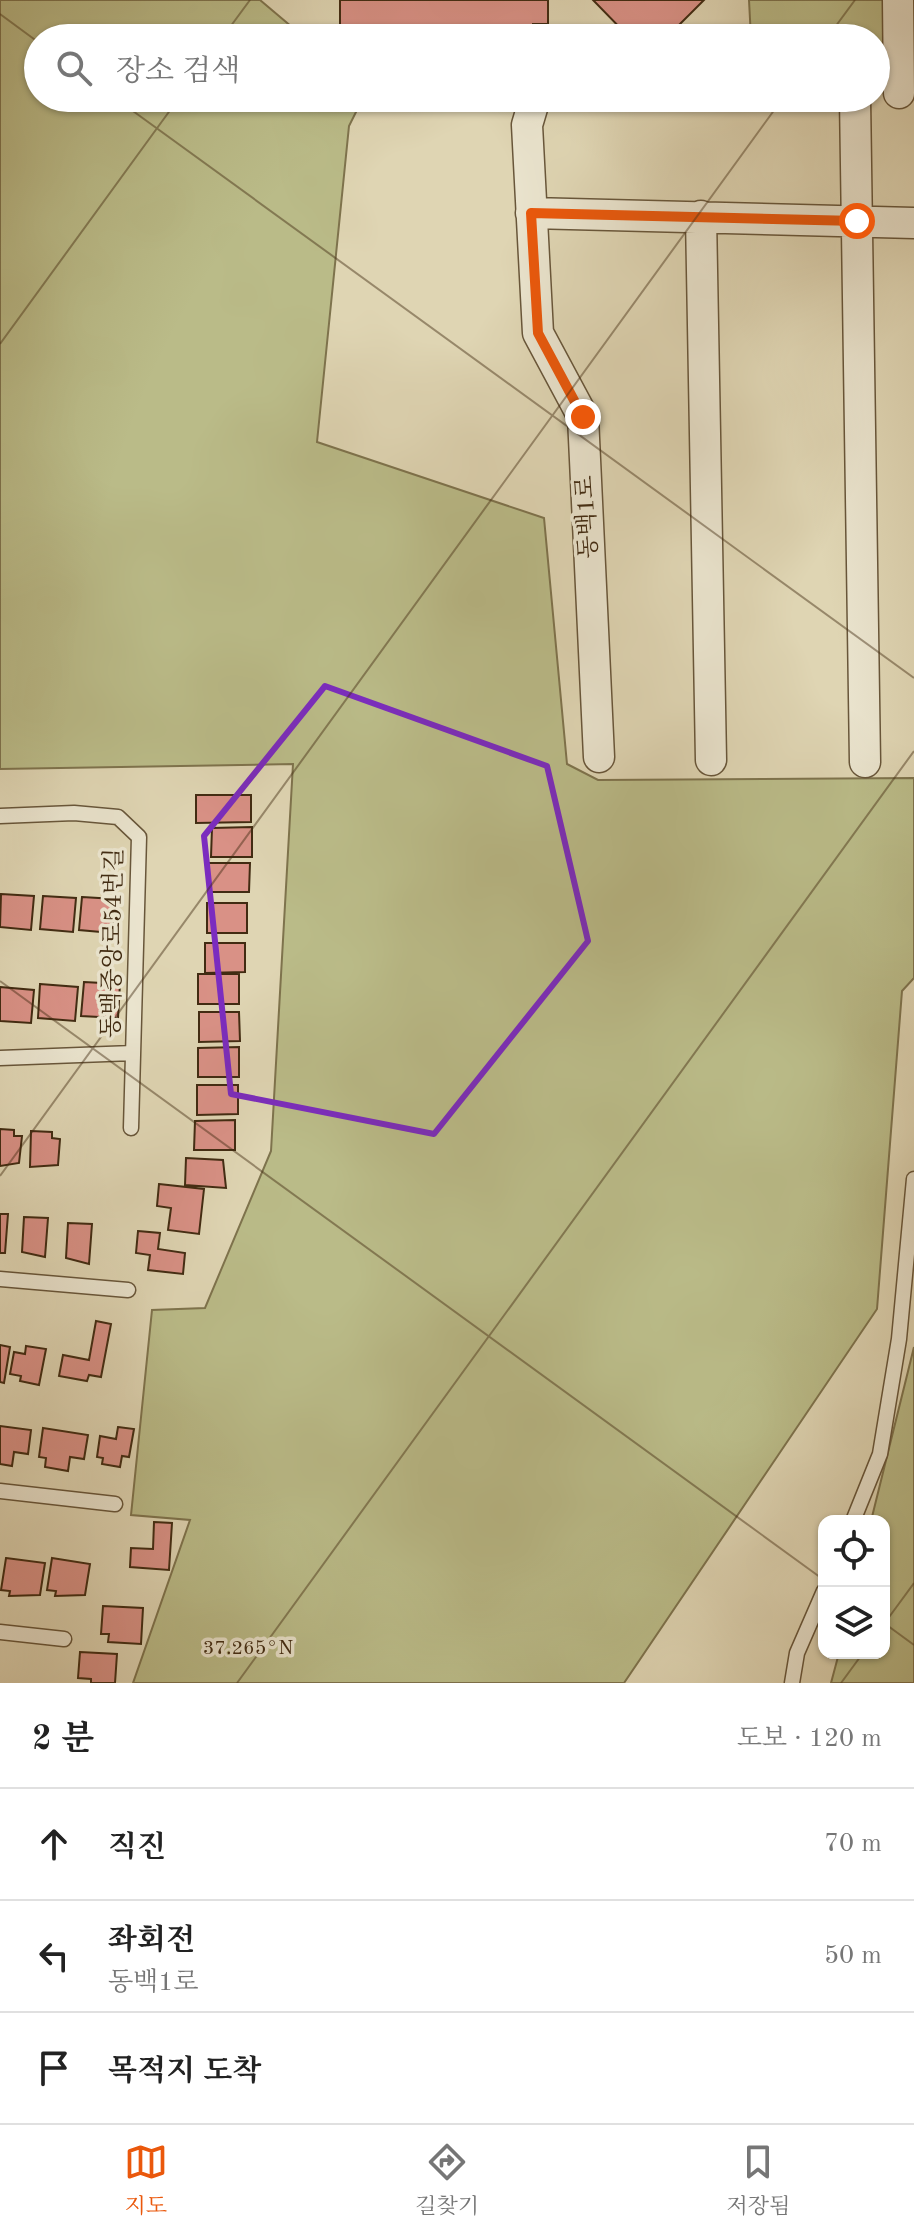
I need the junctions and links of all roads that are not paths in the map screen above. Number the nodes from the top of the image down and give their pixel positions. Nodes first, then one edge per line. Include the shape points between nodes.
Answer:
1 (898, 0) edge
2 (896, 93) edge
3 (531, 112) edge
4 (855, 112) edge
5 (531, 213) junction
6 (701, 216) junction
7 (857, 221) junction
8 (914, 223) edge
9 (599, 757) dead end
10 (711, 760) dead end
11 (865, 762) dead end
12 (0, 816) edge
13 (133, 1053) junction
14 (0, 1058) edge
15 (131, 1128) dead end
16 (914, 1179) edge
17 (0, 1279) edge
18 (128, 1290) dead end
19 (0, 1491) edge
20 (115, 1504) dead end
21 (855, 1515) edge
22 (818, 1605) edge
23 (0, 1632) edge
24 (64, 1639) dead end
25 (792, 1683) edge

1 - 2 street
3 - 5 street, 동백1로
4 - 7 street
5 - 6 street
5 - 9 street, 동백1로 via 538,333 583,417
6 - 7 street
6 - 10 street
7 - 8 street
7 - 11 street
12 - 13 lane, 동백중앙로54번길 via 118,817 139,837
13 - 14 lane, 동백중앙로54번길
13 - 15 lane, 동백중앙로54번길
16 - 21 lane via 883,1440
17 - 18 lane
19 - 20 lane
22 - 25 lane via 797,1653
23 - 24 lane

